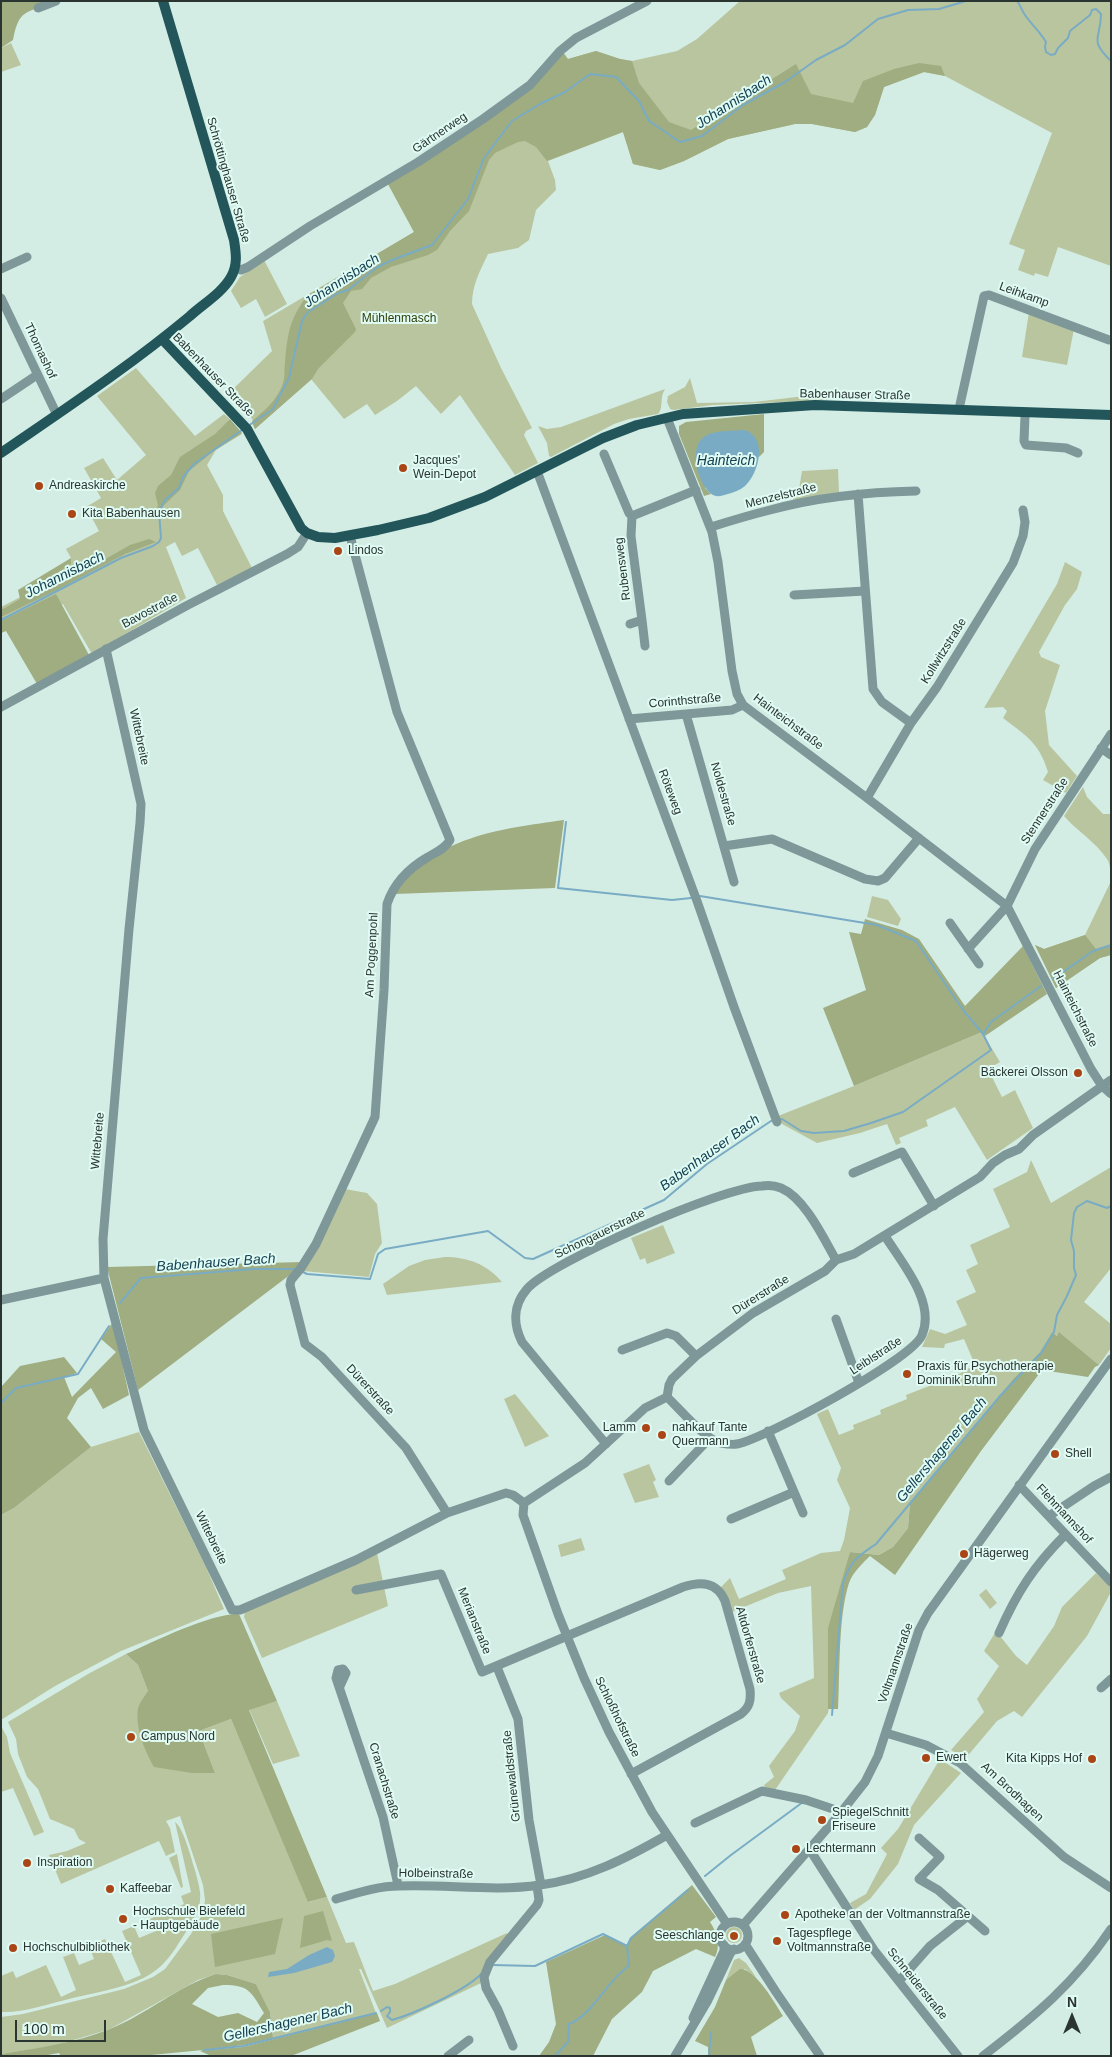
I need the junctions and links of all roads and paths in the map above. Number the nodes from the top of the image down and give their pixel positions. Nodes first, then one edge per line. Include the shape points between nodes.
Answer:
1 (56, 1) edge
2 (162, 1) edge
3 (647, 1) edge
4 (38, 8) dead end
5 (27, 257) dead end
6 (235, 268) junction
7 (1, 269) edge
8 (1, 298) edge
9 (162, 339) junction
10 (1109, 340) dead end
11 (38, 375) junction
12 (1, 399) edge
13 (959, 410) junction
14 (1023, 412) junction
15 (57, 414) junction
16 (1111, 415) edge
17 (666, 418) junction
18 (1, 453) edge
19 (1078, 453) dead end
20 (604, 454) dead end
21 (537, 471) junction
22 (696, 490) junction
23 (916, 491) dead end
24 (858, 494) junction
25 (1023, 510) dead end
26 (632, 516) junction
27 (710, 527) junction
28 (307, 533) junction
29 (350, 536) junction
30 (865, 591) junction
31 (794, 595) dead end
32 (642, 620) junction
33 (630, 624) dead end
34 (644, 646) dead end
35 (106, 649) junction
36 (743, 705) junction
37 (1, 707) edge
38 (686, 714) junction
39 (629, 719) junction
40 (911, 723) junction
41 (1111, 734) edge
42 (1101, 748) junction
43 (1111, 755) edge
44 (868, 798) junction
45 (919, 838) junction
46 (724, 846) junction
47 (734, 882) dead end
48 (1007, 906) junction
49 (950, 923) dead end
50 (968, 949) junction
51 (979, 964) dead end
52 (1111, 1080) edge
53 (1102, 1086) junction
54 (1111, 1094) edge
55 (777, 1121) dead end
56 (853, 1173) dead end
57 (934, 1206) junction
58 (885, 1236) junction
59 (836, 1260) junction
60 (104, 1278) junction
61 (291, 1280) joint
62 (1, 1300) edge
63 (836, 1319) dead end
64 (622, 1350) dead end
65 (696, 1356) junction
66 (1111, 1359) edge
67 (859, 1383) junction
68 (667, 1397) junction
69 (768, 1431) junction
70 (710, 1438) junction
71 (606, 1444) junction
72 (1111, 1477) edge
73 (669, 1481) dead end
74 (1019, 1485) junction
75 (794, 1492) junction
76 (524, 1503) junction
77 (447, 1513) junction
78 (803, 1513) dead end
79 (1049, 1516) junction
80 (731, 1519) dead end
81 (1066, 1535) junction
82 (1111, 1582) edge
83 (356, 1590) dead end
84 (999, 1633) dead end
85 (567, 1637) junction
86 (497, 1667) junction
87 (1111, 1679) edge
88 (340, 1686) dead end
89 (1101, 1688) dead end
90 (886, 1733) junction
91 (631, 1774) junction
92 (842, 1812) junction
93 (695, 1823) dead end
94 (667, 1835) junction
95 (919, 1838) dead end
96 (810, 1850) junction
97 (398, 1886) junction
98 (539, 1886) junction
99 (1111, 1888) edge
100 (336, 1899) dead end
101 (968, 1916) junction
102 (726, 1924) junction
103 (743, 1925) junction
104 (1111, 1928) edge
105 (985, 1931) dead end
106 (745, 1944) junction
107 (724, 1945) junction
108 (734, 1949) junction
109 (899, 1981) junction
110 (688, 2032) junction
111 (469, 2040) dead end
112 (513, 2046) dead end
113 (448, 2056) edge
114 (675, 2056) edge
115 (820, 2056) edge
116 (958, 2056) edge
117 (984, 2056) edge

1 - 4 street
2 - 6 main road, Schröttinghauser Straße via 234,240
3 - 6 street, Gärtnerweg via 576,38 530,85 418,162 248,267
5 - 7 street
6 - 9 main road via 219,290
8 - 11 street, Thomashof
9 - 15 main road, Babenhauser Straße
9 - 28 main road, Babenhauser Straße via 243,424 294,518
10 - 13 street, Leihkamp via 990,295 984,296
11 - 12 street
11 - 15 street, Thomashof
13 - 14 main road, Babenhauser Straße
13 - 17 main road, Babenhauser Straße via 815,405 712,411
14 - 16 main road, Babenhauser Straße
14 - 19 street via 1026,445 1066,448
15 - 18 main road, Babenhauser Straße
17 - 21 main road, Babenhauser Straße via 603,438
17 - 22 street, Hainteichstraße
20 - 26 street, Rubensweg
21 - 29 main road, Babenhauser Straße via 451,510
21 - 39 street, Röteweg
22 - 26 street
22 - 27 street, Hainteichstraße
23 - 24 street, Menzelstraße
24 - 27 street, Menzelstraße via 786,506
24 - 30 street
25 - 40 street, Kollwitzstraße via 1023,536 1013,563 937,687
26 - 32 street, Rubensweg via 631,536
27 - 36 street, Hainteichstraße via 718,562 732,671
28 - 29 main road via 324,538
28 - 35 street, Bavostraße via 298,547 287,554
29 - 61 street, Am Poggenpohl via 397,712 450,840 410,869 396,884 387,904 375,1117 316,1244
30 - 31 street
30 - 40 street via 872,689 882,702
32 - 33 street
32 - 34 street, Rubensweg
35 - 37 street, Bavostraße
35 - 60 street, Wittebreite via 141,804 103,1229
36 - 38 street, Corinthstraße via 732,710
36 - 44 street, Hainteichstraße
38 - 39 street, Corinthstraße
38 - 46 street, Noldestraße
39 - 55 street, Röteweg
40 - 44 street, Kollwitzstraße
41 - 42 street, Stennerstraße
42 - 43 street
42 - 48 street, Stennerstraße via 1034,849
44 - 45 street, Hainteichstraße
45 - 46 street via 885,878 878,881 865,879 772,839
45 - 48 street, Hainteichstraße
46 - 47 street, Noldestraße
48 - 50 street
48 - 53 street, Hainteichstraße
49 - 50 street
50 - 51 street
52 - 53 street, Dürerstraße
53 - 54 street, Hainteichstraße
53 - 57 street, Dürerstraße via 1033,1135 1019,1149 989,1166 980,1177
56 - 57 street via 902,1152
57 - 58 street, Dürerstraße
58 - 59 street, Dürerstraße via 854,1254
58 - 67 street, Leiblstraße via 919,1292 924,1304 924,1324 922,1335 908,1352
59 - 65 street, Dürerstraße via 825,1271 740,1322
59 - 71 street, Schongauerstraße via 797,1200 783,1189 762,1186 728,1194 667,1216 564,1265 527,1288 516,1313 516,1326 522,1342
60 - 62 street
60 - 77 street, Wittebreite via 144,1430 232,1610 356,1560
61 - 77 street, Dürerstraße via 305,1344 322,1357 412,1454
63 - 67 street
64 - 65 street via 667,1333 676,1336
65 - 68 street, Dürerstraße via 670,1382
66 - 74 street, Voltmannstraße
67 - 69 street, Leiblstraße
68 - 70 street, Leiblstraße
68 - 71 street via 645,1408
69 - 70 street, Leiblstraße via 737,1444
69 - 75 street
70 - 73 street
71 - 76 street via 585,1463
72 - 79 street
74 - 79 street, Flehmannshof
74 - 90 street, Voltmannstraße via 928,1613 919,1630
75 - 78 street
75 - 80 street
76 - 77 street via 506,1493
76 - 85 street, Schloßhofstraße via 523,1515
79 - 81 street, Flehmannshof
81 - 82 street, Flehmannshof
81 - 84 street via 1033,1570
83 - 86 street, Merianstraße via 442,1574 482,1672
85 - 86 street, Merianstraße
85 - 91 street, Schloßhofstraße
85 - 91 street, Altdorferstraße via 698,1582 712,1586 722,1595 750,1689 751,1700 747,1709
86 - 98 street, Grünewaldstraße via 518,1719
87 - 89 street
88 - 97 street, Cranachstraße via 382,1817
90 - 92 street, Voltmannstraße via 869,1775
90 - 99 street, Am Brodhagen via 926,1745 960,1763 1064,1857
91 - 94 street, Schloßhofstraße
92 - 93 street via 762,1791
92 - 96 street, Voltmannstraße
94 - 98 street, Holbeinstraße via 591,1872
94 - 102 street, Schloßhofstraße
95 - 101 street via 940,1857 919,1879 938,1890
96 - 103 street, Voltmannstraße
96 - 109 street, Schneiderstraße via 874,1950
97 - 98 street, Holbeinstraße
97 - 100 street, Holbeinstraße
98 - 112 street via 537,1905 490,1962 484,1977
101 - 105 street
101 - 109 street via 930,1946
102 - 103 street
102 - 107 street via 721,1934
103 - 106 street via 748,1933
104 - 117 street via 1059,1994
106 - 108 street
106 - 115 street
107 - 108 street
107 - 110 street
108 - 110 street
109 - 116 street, Schneiderstraße
110 - 114 street
111 - 113 street

